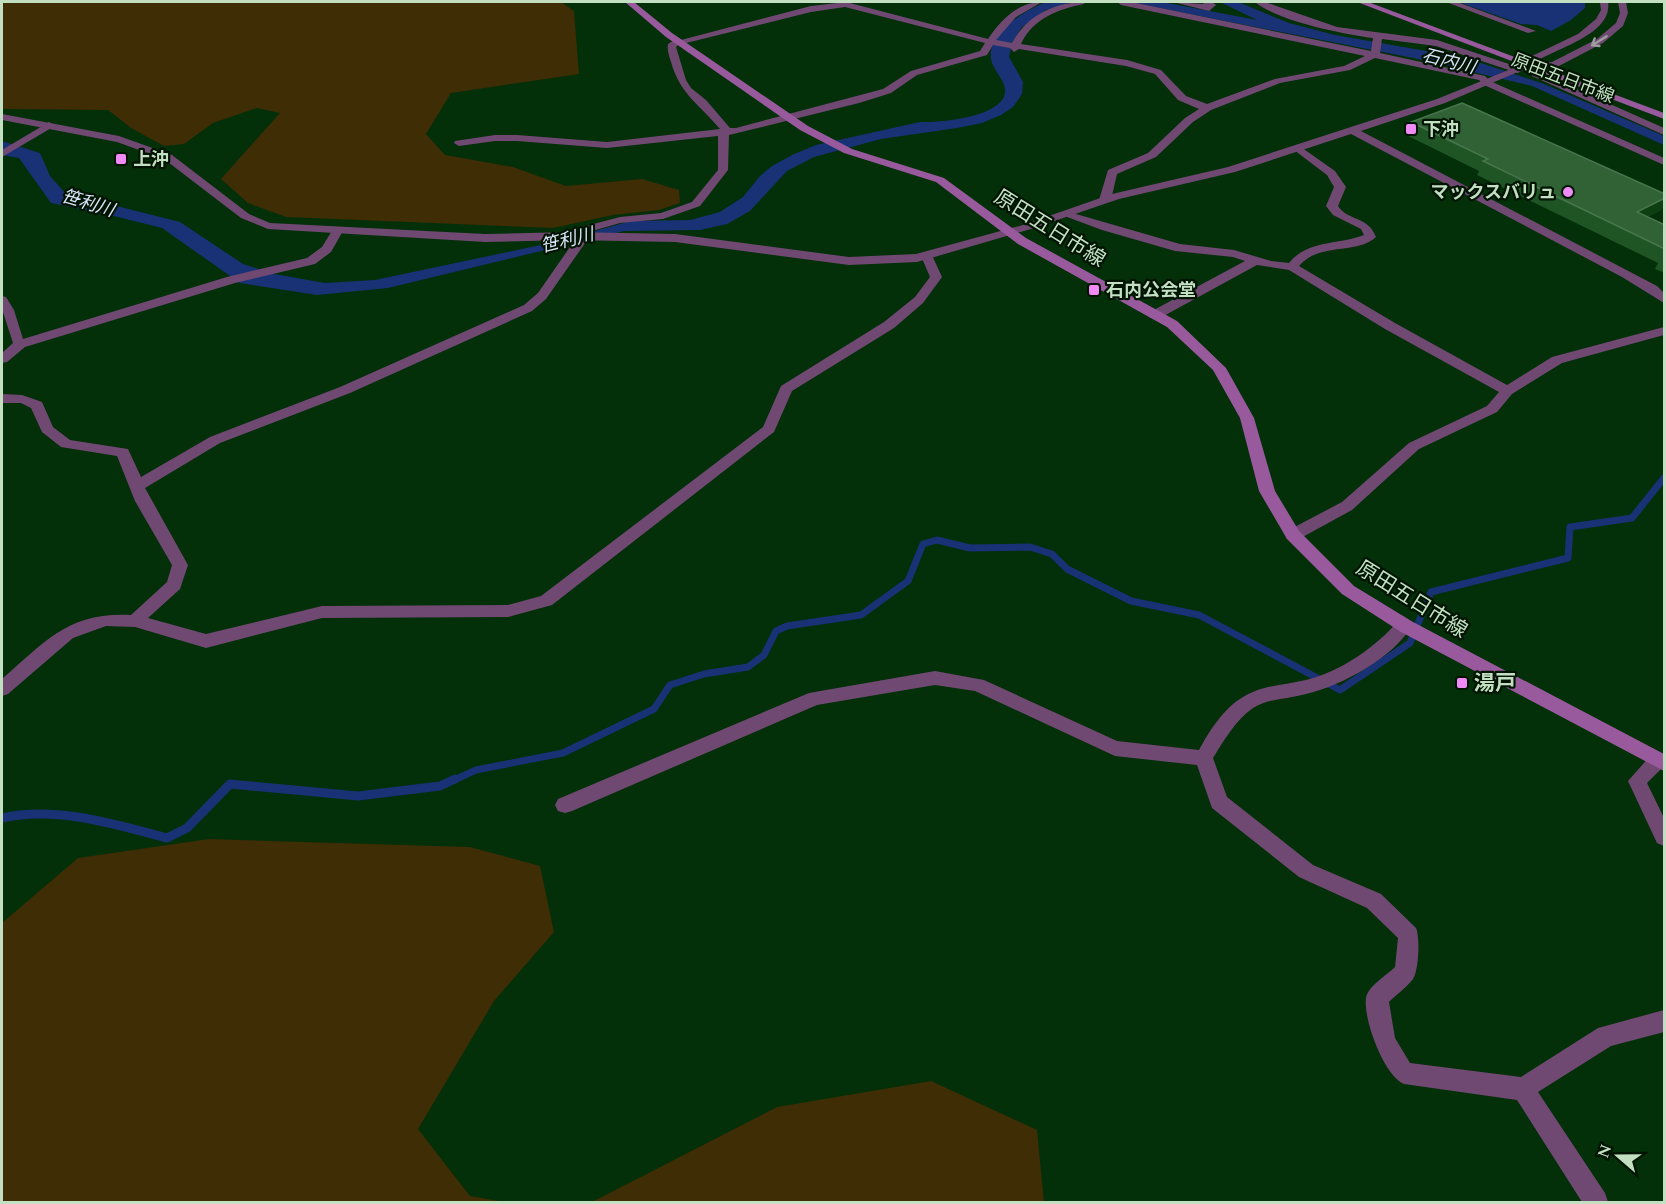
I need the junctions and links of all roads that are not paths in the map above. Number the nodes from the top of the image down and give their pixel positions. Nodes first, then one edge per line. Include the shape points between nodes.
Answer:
1 (629, 2) edge
2 (1081, 2) edge
3 (1121, 2) edge
4 (1177, 2) edge
5 (1258, 2) edge
6 (1360, 2) edge
7 (1384, 2) edge
8 (1450, 2) edge
9 (1604, 2) edge
10 (1622, 2) edge
11 (1030, 3) edge
12 (1208, 6) edge
13 (1298, 8) dead end
14 (1202, 18) junction
15 (1306, 19) junction
16 (1531, 31) dead end
17 (1378, 37) junction
18 (679, 42) junction
19 (991, 42) junction
20 (1014, 47) junction
21 (1375, 54) junction
22 (1554, 65) junction
23 (1524, 66) junction
24 (1535, 75) dead end
25 (1489, 82) junction
26 (1507, 87) dead end
27 (1528, 98) dead end
28 (1665, 107) edge
29 (1207, 108) junction
30 (1665, 116) edge
31 (2, 117) edge
32 (790, 119) junction
33 (49, 125) junction
34 (727, 131) junction
35 (1353, 131) junction
36 (1665, 132) edge
37 (459, 143) dead end
38 (1298, 148) junction
39 (2, 154) edge
40 (1665, 162) edge
41 (1105, 200) junction
42 (1065, 214) junction
43 (337, 231) junction
44 (1007, 232) junction
45 (556, 237) junction
46 (572, 242) junction
47 (927, 256) junction
48 (1255, 261) junction
49 (1292, 267) junction
50 (1665, 299) edge
51 (2, 300) edge
52 (1155, 315) junction
53 (1665, 331) edge
54 (20, 344) junction
55 (2, 359) edge
56 (1507, 391) junction
57 (4, 401) edge
58 (138, 484) junction
59 (1293, 535) junction
60 (135, 621) junction
61 (1410, 629) junction
62 (2, 689) edge
63 (1204, 758) junction
64 (1661, 761) edge
65 (566, 805) dead end
66 (1665, 837) edge
67 (1665, 1021) edge
68 (1523, 1089) junction
69 (1596, 1203) edge

1 - 18 main road, 原田五日市線
2 - 20 street via 1051,9 1025,28
3 - 14 street
4 - 12 street
5 - 15 street
6 - 23 main road, 原田五日市線
7 - 23 main road, 原田五日市線
8 - 16 street
9 - 23 street via 1605,10 1593,28
10 -> 22 street via 1624,13 1611,33
11 - 19 street via 999,27
12 - 14 street
13 - 15 street
14 - 21 street
15 - 17 street via 1336,30
17 - 21 street
17 - 23 street via 1437,44
18 - 19 street via 845,4
18 - 32 main road, 原田五日市線
18 - 34 street via 670,46 681,80
19 - 20 street
19 - 32 street via 984,53 914,73 887,91
20 - 29 street via 1127,63 1158,72 1182,98
21 - 25 street
21 - 29 street via 1347,68 1278,81
22 - 23 street
22 - 28 main road, 原田五日市線
23 - 25 street
23 - 30 main road, 原田五日市線
24 - 36 street
25 - 35 street
25 - 40 street
26 - 27 street
29 - 41 street via 1152,155 1112,172
31 - 33 street
32 - 34 street
32 - 44 main road, 原田五日市線 via 844,149 940,180
33 - 39 street
33 - 43 street via 119,140 168,157 245,216 268,226
34 - 37 street via 607,145 517,138
34 - 45 street via 723,134 723,170 696,204 663,216 620,220
35 - 38 street
35 - 50 street via 1626,274
38 - 41 street via 1231,170
38 - 49 street via 1331,173 1340,187 1332,206 1337,213 1366,227 1370,237 1305,254
41 - 42 street
42 - 44 street
42 - 48 street via 1179,248 1234,254
43 - 45 street
43 - 54 street via 327,249 311,261 231,280
44 - 47 street
44 - 52 main road, 原田五日市線
45 - 46 street
46 - 47 street via 584,236 700,240 849,261
46 - 58 street via 542,296 528,308 345,390 215,441
47 - 60 street via 936,277 919,300 889,325 786,388 769,429 546,601 508,611 322,612 206,641
48 - 49 street
48 - 52 street
49 - 56 street via 1390,327
51 - 54 street
52 - 59 main road, 原田五日市線 via 1172,324 1219,368 1247,418 1267,491
53 - 56 street via 1557,360
54 - 55 street
56 - 59 street via 1492,410 1414,446 1347,506
57 - 58 street via 21,399 37,405 47,429 66,444 123,452
58 - 60 street via 143,501 180,565 174,585
59 - 61 main road, 原田五日市線 via 1348,590
60 - 62 street via 106,620 67,633
61 - 63 street via 1355,666 1324,681 1253,699 1219,730
61 - 64 main road, 原田五日市線
63 - 65 street via 1115,748 978,685 935,678 815,699
63 - 68 street via 1219,802 1306,871 1374,901 1409,935 1405,972 1377,998 1385,1042 1404,1073
64 - 66 street via 1637,781
67 - 68 street via 1606,1036
68 - 69 street

